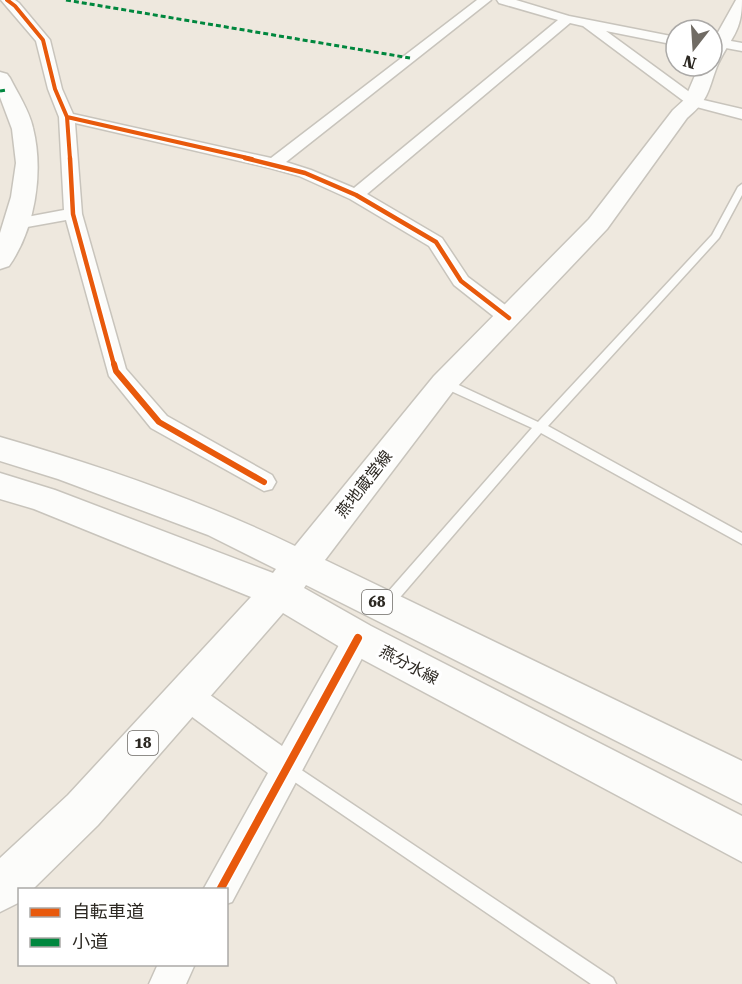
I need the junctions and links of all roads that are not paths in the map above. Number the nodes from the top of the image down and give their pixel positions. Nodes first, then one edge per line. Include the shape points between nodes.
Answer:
1 (7, 0) edge
2 (485, 0) edge
3 (503, 0) edge
4 (742, 4) edge
5 (567, 19) junction
6 (587, 23) junction
7 (724, 36) edge
8 (664, 39) edge
9 (742, 47) edge
10 (724, 51) edge
11 (0, 78) edge
12 (704, 78) edge
13 (694, 102) junction
14 (742, 114) edge
15 (67, 117) junction
16 (274, 164) junction
17 (742, 187) edge
18 (356, 195) junction
19 (73, 214) junction
20 (16, 224) junction
21 (0, 261) edge
22 (509, 318) junction
23 (444, 383) junction
24 (540, 427) junction
25 (0, 449) edge
26 (264, 482) dead end
27 (0, 486) edge
28 (742, 539) edge
29 (290, 578) junction
30 (385, 606) junction
31 (358, 638) junction
32 (186, 695) junction
33 (288, 769) junction
34 (742, 783) edge
35 (742, 840) edge
36 (221, 888) edge
37 (0, 889) edge
38 (177, 966) edge
39 (166, 984) edge
40 (607, 984) edge

1 - 15 street via 43,40 55,89
2 - 16 street
3 - 5 street
4 - 7 main road, 燕地蔵堂線 / 18
5 - 6 street
5 - 18 street
6 - 8 street
6 - 13 street
9 - 10 street
11 - 20 main road via 23,128 27,165 23,204
12 - 13 main road, 燕地蔵堂線 / 18
13 - 14 street
13 - 22 main road, 燕地蔵堂線 / 18 via 680,114 598,224
15 - 16 street
15 - 19 street
16 - 18 street
17 - 24 lane via 716,236
18 - 22 street via 436,242 461,281
19 - 20 street
19 - 26 street via 116,371 159,422
20 - 21 main road
22 - 23 main road, 燕地蔵堂線 / 18
23 - 24 lane
23 - 29 main road, 燕地蔵堂線 / 18
24 - 28 lane
24 - 30 lane
25 - 29 main road, 燕分水線 / 68 via 220,525
27 - 29 main road, 燕分水線 / 68 via 195,556
29 - 30 main road, 燕分水線 / 68
29 - 31 main road, 燕分水線 / 68
29 - 32 main road, 燕地蔵堂線 / 18
30 - 34 main road, 燕分水線 / 68
31 - 33 street
31 - 35 main road, 燕分水線 / 68
32 - 33 street
32 - 37 main road, 燕地蔵堂線 / 18 via 83,810
33 - 36 street
33 - 40 lane
38 - 39 street

